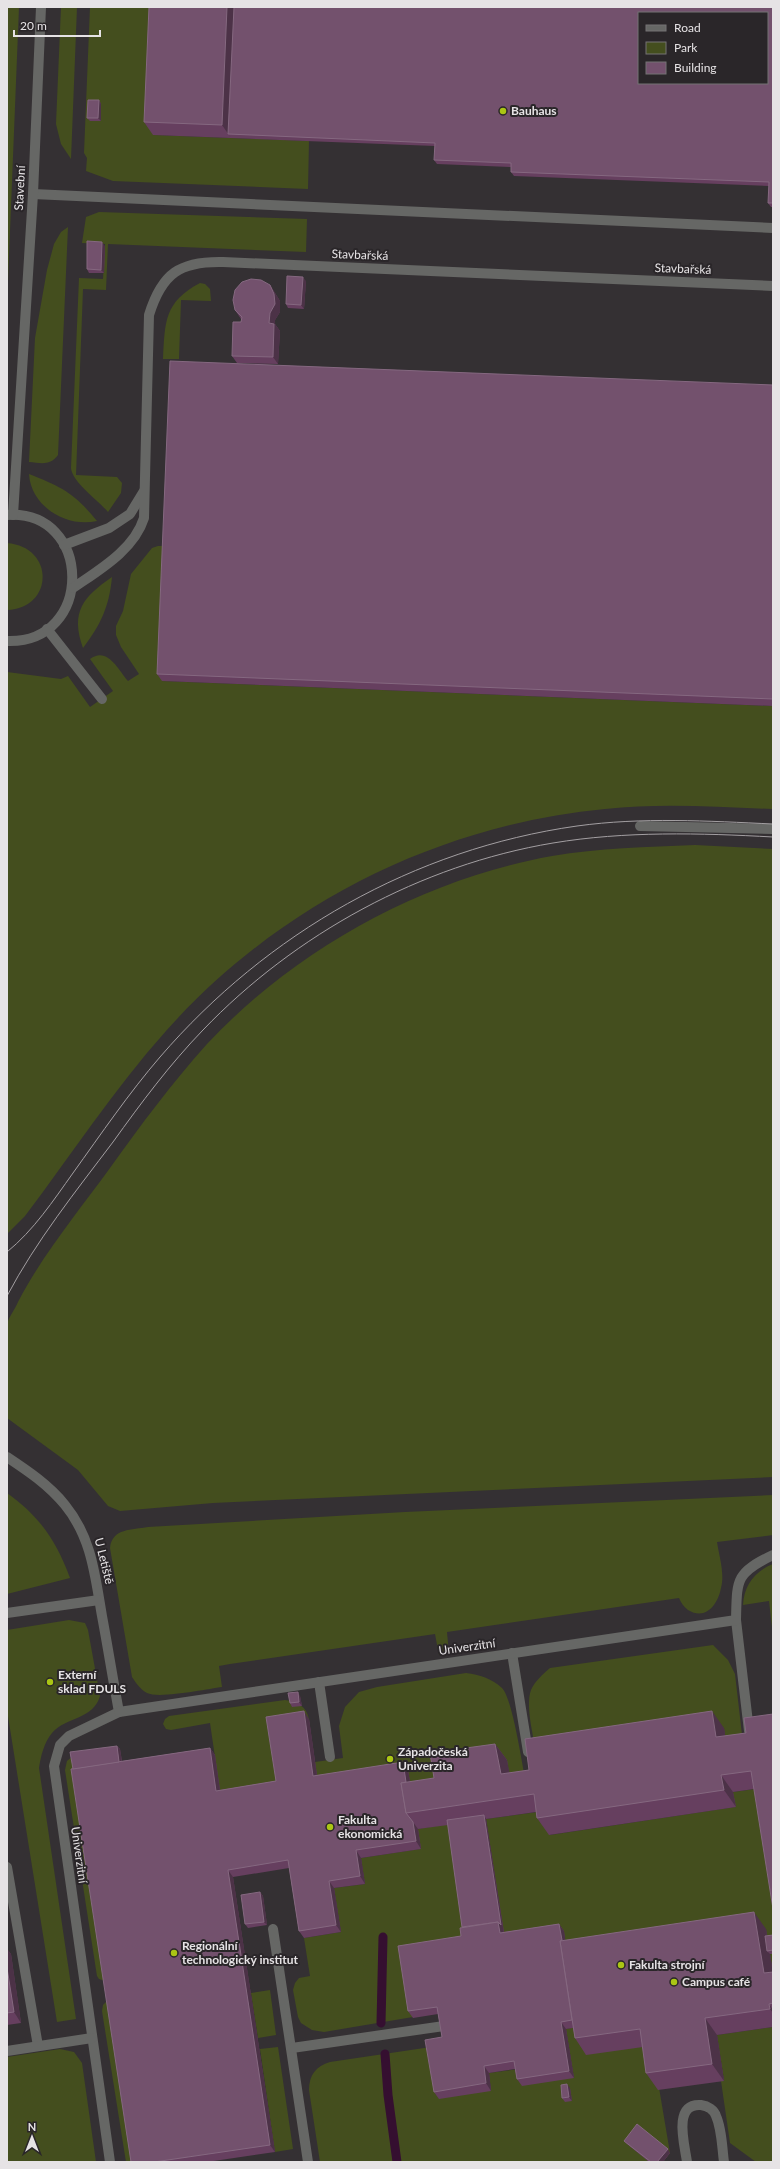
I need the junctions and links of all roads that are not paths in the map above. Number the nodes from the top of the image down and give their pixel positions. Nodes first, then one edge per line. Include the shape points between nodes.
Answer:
1 (41, 7) edge
2 (33, 194) junction
3 (773, 228) edge
4 (773, 286) edge
5 (144, 491) junction
6 (10, 515) edge
7 (64, 545) junction
8 (73, 588) junction
9 (47, 629) junction
10 (7, 641) edge
11 (102, 699) dead end
12 (640, 826) dead end
13 (773, 829) edge
14 (7, 1457) edge
15 (773, 1555) edge
16 (99, 1600) junction
17 (7, 1613) edge
18 (736, 1620) junction
19 (512, 1653) junction
20 (319, 1682) junction
21 (119, 1712) junction
22 (751, 1745) edge
23 (330, 1757) dead end
24 (530, 1760) edge
25 (7, 1867) edge
26 (273, 1929) dead end
27 (444, 2026) edge
28 (92, 2038) junction
29 (38, 2046) junction
30 (292, 2048) junction
31 (7, 2051) edge
32 (110, 2162) edge
33 (308, 2162) edge
34 (688, 2162) edge
35 (724, 2162) edge

1 - 2 street, Stavební
2 - 3 street
2 - 6 street, Stavební
4 - 5 street, Stavbařská via 223,262 188,265 164,282 154,297 149,315
5 - 7 street, Stavbařská via 130,514 109,528
5 - 8 street, Stavbařská via 144,518 140,530 105,566
6 - 7 street, Stavební via 25,516 48,526
7 - 8 street, Stavební via 73,565
8 - 9 street, Stavební via 64,611
9 - 10 street, Stavební via 26,639
9 - 11 street
12 - 13 street
14 - 16 street, U Letiště via 40,1480 72,1515 90,1550
15 - 18 street via 752,1565 741,1576 736,1588
16 - 17 street
16 - 21 street, U Letiště
18 - 19 street, Univerzitní
18 - 22 street
19 - 20 street, Univerzitní
19 - 24 street
20 - 21 street, Univerzitní
20 - 23 street
21 - 28 street, Univerzitní via 69,1736 60,1745 54,1766
25 - 29 street
26 - 30 street
27 - 30 street
28 - 29 street
28 - 32 street, Univerzitní
29 - 31 street
30 - 33 street
34 - 35 street via 682,2127 683,2116 692,2107 703,2105 714,2111 717,2116

